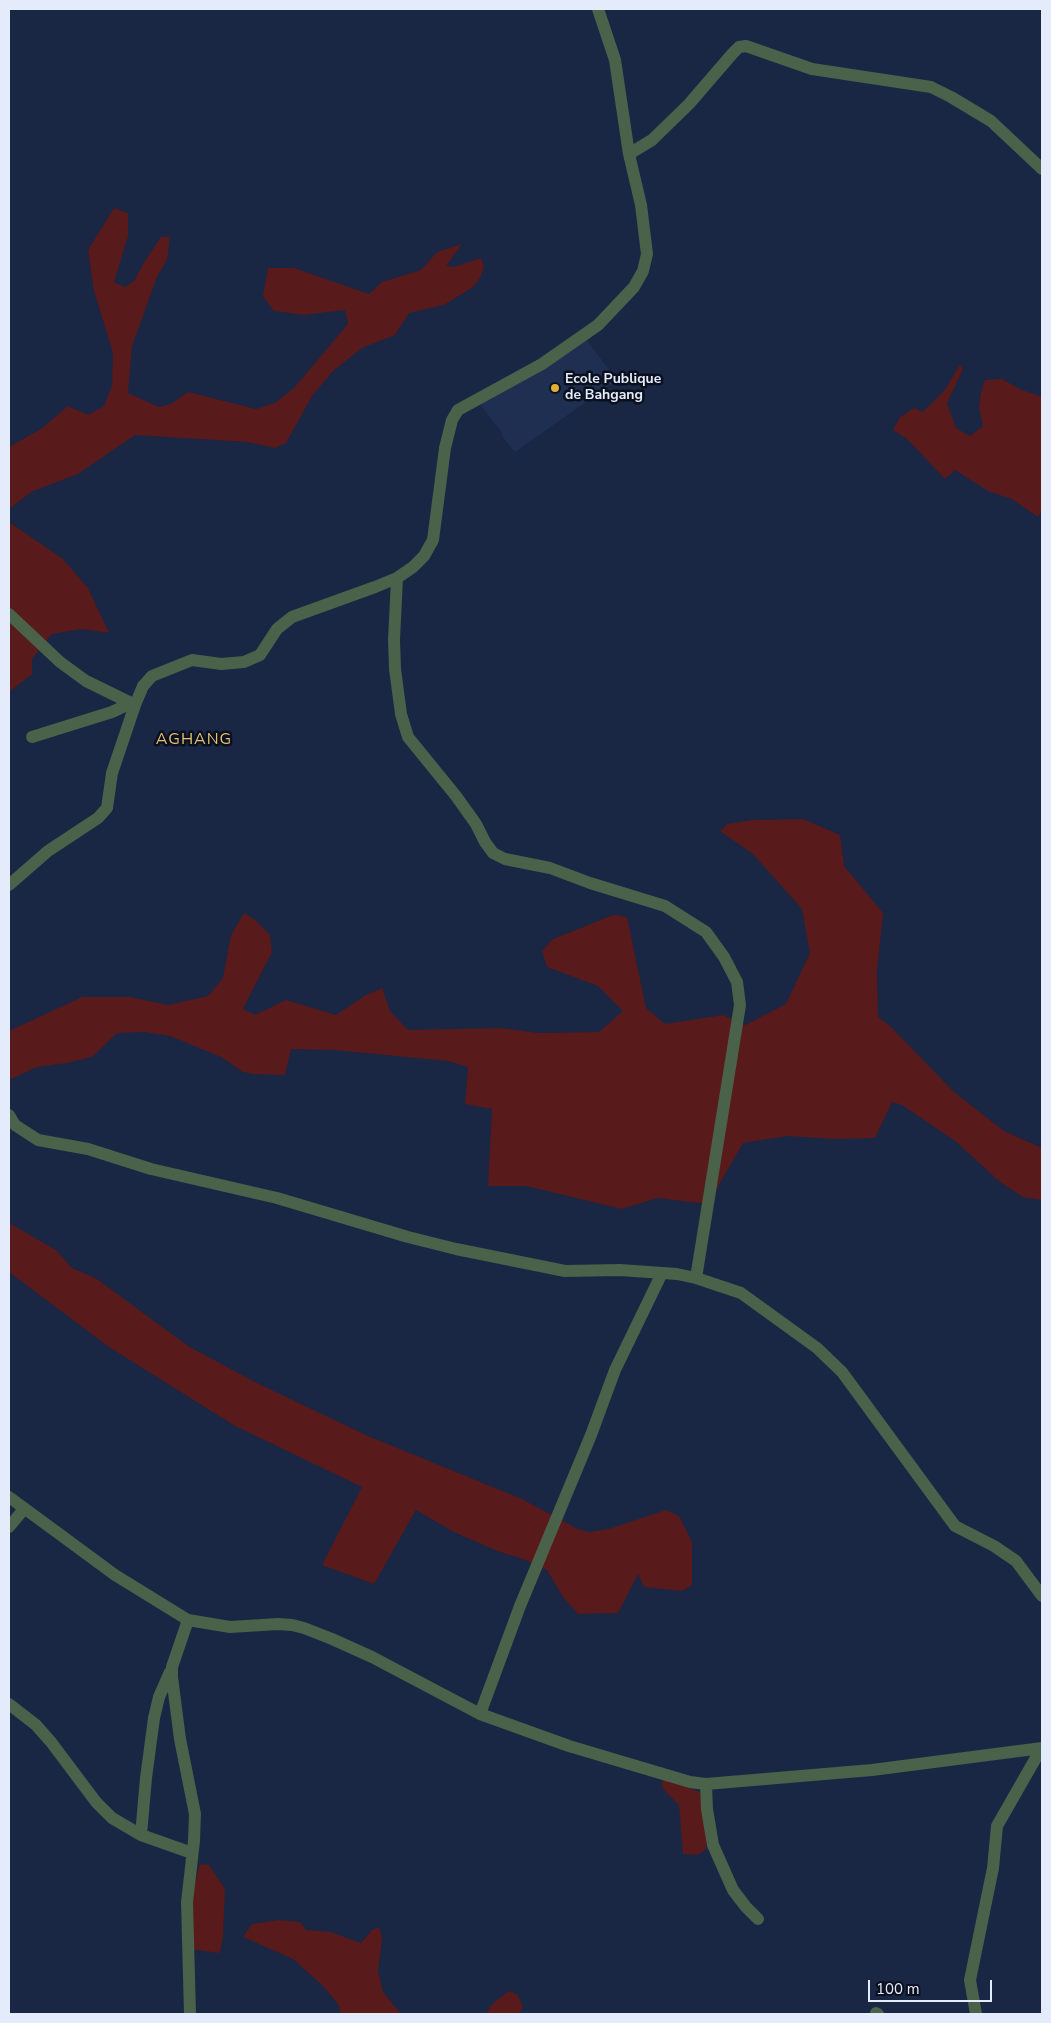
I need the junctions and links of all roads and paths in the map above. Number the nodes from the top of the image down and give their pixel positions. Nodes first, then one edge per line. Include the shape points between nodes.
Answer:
1 (598, 9) edge
2 (629, 154) junction
3 (1042, 168) edge
4 (397, 578) junction
5 (9, 614) edge
6 (133, 704) junction
7 (32, 737) dead end
8 (9, 885) edge
9 (9, 1115) edge
10 (662, 1273) junction
11 (696, 1278) junction
12 (9, 1497) edge
13 (24, 1509) junction
14 (9, 1527) edge
15 (1042, 1596) edge
16 (188, 1620) junction
17 (172, 1668) junction
18 (9, 1704) edge
19 (480, 1714) junction
20 (1042, 1748) edge
21 (706, 1784) junction
22 (141, 1835) junction
23 (192, 1853) junction
24 (758, 1919) dead end
25 (190, 2014) edge
26 (976, 2014) edge

1 - 2 street via 615,60
2 - 3 street via 652,140 689,104 738,47 746,46 812,69 931,87 990,121
2 - 4 street via 641,205 647,254 643,271 634,287 598,325 542,364 458,410 445,448 433,540 413,568
4 - 6 street via 292,617 277,629 260,654 244,662 221,664 192,660 152,676
4 - 11 street via 395,669 401,714 408,737 456,796 493,853 665,906 706,932 724,957 736,982 740,1005
5 - 6 street via 60,662 86,681
6 - 7 street
6 - 8 street via 112,774 106,808 98,818 48,851
9 - 10 street via 15,1125 38,1140 88,1149 151,1169 277,1198 456,1249 565,1271
10 - 11 street
10 - 19 street via 615,1370
11 - 15 street via 741,1293 817,1348 842,1372 955,1526 1016,1561
12 - 13 street
13 - 14 street
13 - 16 street via 115,1576
16 - 17 street
16 - 19 street via 230,1627 278,1624 304,1628 372,1657
17 - 22 street via 154,1718
17 - 23 street via 173,1698 195,1814
18 - 22 street via 41,1731 112,1818
19 - 21 street via 569,1746
20 - 21 street via 872,1770
20 - 26 street via 997,1826 995,1861 970,1980
21 - 24 street via 706,1810 713,1845 733,1890
22 - 23 street
23 - 25 street via 187,1902

